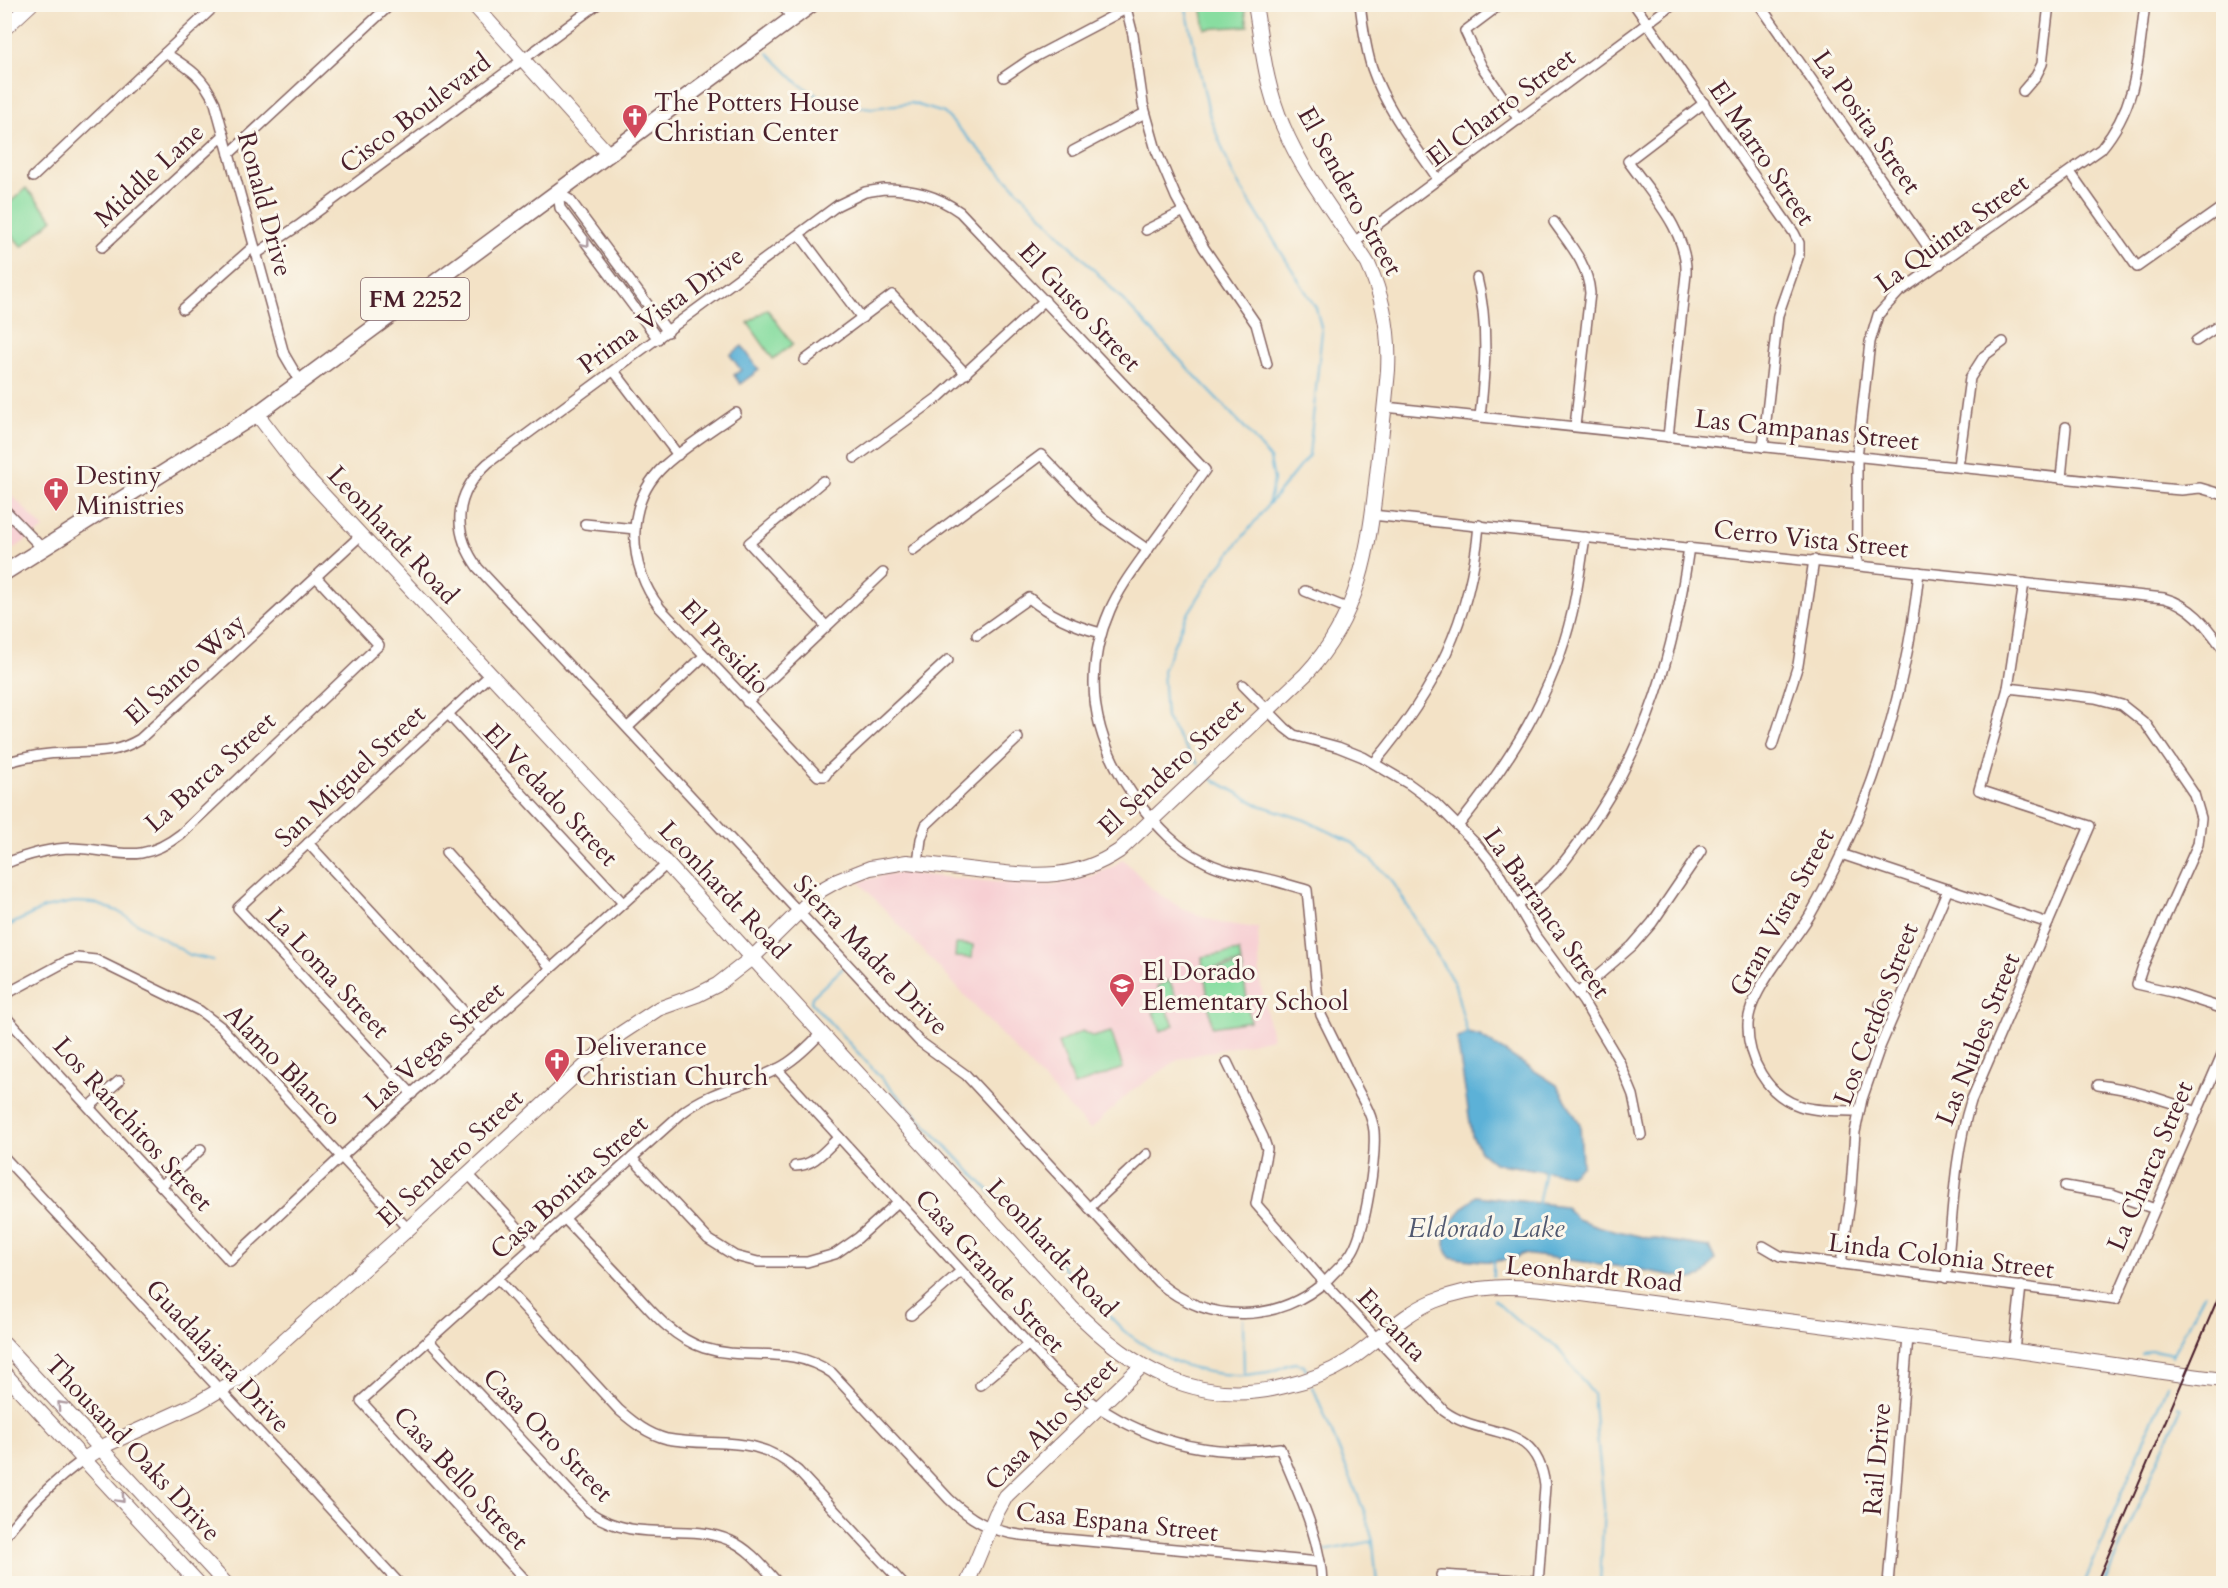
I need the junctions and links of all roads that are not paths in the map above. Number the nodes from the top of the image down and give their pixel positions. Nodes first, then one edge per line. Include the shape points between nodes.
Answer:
1 (31, 4) edge
2 (217, 4) edge
3 (392, 4) edge
4 (473, 4) edge
5 (598, 4) edge
6 (781, 4) edge
7 (812, 4) edge
8 (1256, 4) edge
9 (1360, 4) edge
10 (1501, 4) edge
11 (1634, 4) edge
12 (1673, 4) edge
13 (1759, 4) edge
14 (2049, 4) edge
15 (2145, 4) edge
16 (1126, 7) edge
17 (793, 19) junction
18 (1648, 23) junction
19 (4, 29) edge
20 (165, 53) junction
21 (524, 59) junction
22 (1004, 77) dead end
23 (2023, 91) dead end
24 (1704, 103) junction
25 (1145, 113) junction
26 (1519, 120) junction
27 (224, 135) junction
28 (1072, 151) dead end
29 (229, 154) junction
30 (609, 155) junction
31 (2070, 172) junction
32 (33, 177) dead end
33 (1438, 179) junction
34 (912, 190) joint
35 (558, 193) junction
36 (2223, 206) edge
37 (1184, 211) junction
38 (1554, 222) dead end
39 (1146, 230) dead end
40 (799, 234) junction
41 (1354, 242) junction
42 (102, 246) dead end
43 (255, 250) junction
44 (1940, 264) junction
45 (1477, 278) dead end
46 (1045, 300) junction
47 (183, 309) dead end
48 (862, 318) junction
49 (2223, 322) edge
50 (668, 332) junction
51 (658, 339) junction
52 (2196, 341) dead end
53 (2003, 342) dead end
54 (805, 360) dead end
55 (1267, 364) dead end
56 (614, 371) junction
57 (966, 374) junction
58 (301, 384) junction
59 (1384, 407) junction
60 (736, 413) dead end
61 (257, 414) junction
62 (1480, 417) junction
63 (1575, 426) junction
64 (2066, 427) dead end
65 (1668, 437) junction
66 (1763, 447) junction
67 (678, 455) junction
68 (1857, 457) junction
69 (855, 458) dead end
70 (1958, 467) junction
71 (2061, 478) junction
72 (824, 481) dead end
73 (2223, 495) edge
74 (461, 506) joint
75 (4, 509) edge
76 (1372, 515) junction
77 (585, 525) dead end
78 (1479, 525) junction
79 (635, 529) junction
80 (360, 536) junction
81 (1584, 537) junction
82 (1689, 547) junction
83 (42, 548) junction
84 (913, 550) dead end
85 (1148, 550) junction
86 (1814, 560) junction
87 (1857, 565) junction
88 (1919, 572) junction
89 (4, 573) edge
90 (883, 573) dead end
91 (316, 577) junction
92 (2024, 583) junction
93 (1305, 591) dead end
94 (1349, 609) junction
95 (826, 626) junction
96 (1101, 633) junction
97 (977, 635) dead end
98 (2223, 650) edge
99 (704, 656) junction
100 (948, 660) dead end
101 (490, 675) junction
102 (1243, 684) dead end
103 (2008, 688) junction
104 (747, 702) junction
105 (1268, 710) junction
106 (448, 714) junction
107 (627, 727) junction
108 (1018, 738) dead end
109 (1772, 746) dead end
110 (4, 763) edge
111 (1374, 764) junction
112 (1152, 820) junction
113 (1459, 825) junction
114 (308, 843) junction
115 (1701, 851) dead end
116 (446, 852) dead end
117 (1842, 854) junction
118 (918, 863) junction
119 (4, 864) edge
120 (667, 864) junction
121 (1948, 889) junction
122 (623, 903) junction
123 (1517, 904) junction
124 (238, 908) joint
125 (798, 912) junction
126 (2048, 923) junction
127 (753, 957) junction
128 (551, 968) junction
129 (1578, 993) junction
130 (4, 995) edge
131 (1880, 1004) dead end
132 (2223, 1009) edge
133 (1896, 1010) junction
134 (4, 1015) edge
135 (482, 1031) junction
136 (822, 1032) junction
137 (2223, 1050) edge
138 (1227, 1062) dead end
139 (777, 1069) junction
140 (119, 1081) dead end
141 (2098, 1085) dead end
142 (412, 1094) junction
143 (89, 1107) junction
144 (1859, 1111) junction
145 (2197, 1112) junction
146 (1641, 1135) dead end
147 (839, 1137) junction
148 (201, 1149) dead end
149 (1147, 1154) dead end
150 (4, 1156) edge
151 (341, 1157) junction
152 (632, 1158) junction
153 (795, 1166) dead end
154 (468, 1174) junction
155 (160, 1186) junction
156 (2065, 1186) dead end
157 (898, 1202) junction
158 (1089, 1208) junction
159 (2155, 1209) junction
160 (564, 1218) junction
161 (408, 1229) junction
162 (535, 1246) junction
163 (1763, 1246) dead end
164 (230, 1261) joint
165 (1841, 1264) junction
166 (961, 1271) junction
167 (1946, 1278) junction
168 (498, 1279) junction
169 (1324, 1282) junction
170 (2020, 1287) junction
171 (2116, 1299) joint
172 (911, 1315) dead end
173 (1908, 1337) junction
174 (1377, 1338) junction
175 (429, 1341) junction
176 (4, 1344) edge
177 (1029, 1344) junction
178 (2014, 1350) junction
179 (2110, 1363) junction
180 (1142, 1366) junction
181 (2223, 1372) edge
182 (4, 1373) edge
183 (2223, 1380) edge
184 (980, 1385) dead end
185 (221, 1390) junction
186 (361, 1401) joint
187 (1099, 1408) junction
188 (101, 1448) junction
189 (84, 1459) junction
190 (989, 1528) junction
191 (4, 1538) edge
192 (1320, 1562) junction
193 (1441, 1575) dead end
194 (1538, 1582) edge
195 (199, 1584) edge
196 (226, 1584) edge
197 (400, 1584) edge
198 (529, 1584) edge
199 (779, 1584) edge
200 (903, 1584) edge
201 (967, 1584) edge
202 (1322, 1584) edge
203 (1888, 1584) edge

1 - 19 street
2 - 20 street
3 - 29 street, Middle Lane
4 - 21 street
5 - 21 street, Cisco Boulevard
6 - 17 street
7 - 17 main road, FM 2252
8 - 41 street, El Sendero Street via 1272,97 1282,126
9 - 33 street via 1366,47 1381,90
10 - 26 street via 1465,31 1482,67
11 - 18 street, El Marro Street
12 - 18 street, El Charro Street
13 - 44 street, La Posita Street
14 - 23 street via 2042,64
15 - 31 street, La Quinta Street via 2136,76 2126,112 2101,149
16 - 22 street
16 - 25 street
17 - 30 main road, FM 2252
18 - 24 street, El Marro Street
18 - 26 street, El Charro Street
20 - 27 street, Ronald Drive via 190,69 208,88
20 - 32 street
21 - 30 street
21 - 43 street, Cisco Boulevard via 298,226
24 - 65 street via 1628,162 1673,226 1685,251 1686,274
24 - 66 street, El Marro Street via 1798,243 1798,262 1782,299 1775,331
25 - 28 street
25 - 37 street via 1156,150
26 - 33 street, El Charro Street
27 - 29 street, Ronald Drive
27 - 42 street, Middle Lane
29 - 43 street, Ronald Drive
30 - 35 main road, FM 2252
31 - 36 street via 2137,267
31 - 44 street, La Quinta Street
33 - 41 street, El Charro Street
34 - 40 street, Prima Vista Drive via 875,190 855,196
34 - 46 street, El Gusto Street via 939,199 960,212
35 - 50 street via 570,200
35 -> 51 street via 560,208
35 - 58 main road, FM 2252
37 - 39 street
37 - 55 street via 1204,248 1256,324
38 - 63 street via 1581,260 1589,282
40 - 48 street
40 - 50 street, Prima Vista Drive
41 - 59 street, El Sendero Street via 1376,281 1386,316 1389,348
43 - 47 street, Cisco Boulevard
43 - 58 street, Ronald Drive via 284,354
44 - 68 street, La Quinta Street via 1899,292 1875,321
45 - 62 street via 1486,357
46 - 57 street
46 - 85 street, El Gusto Street via 1205,470
48 - 54 street
48 - 57 street via 892,295
49 - 52 street
50 - 51 street, Prima Vista Drive
51 - 56 street, Prima Vista Drive
53 - 70 street via 1984,356 1970,378
56 - 67 street
56 - 74 street, Prima Vista Drive via 488,463 469,485
57 - 69 street
58 - 61 main road, FM 2252
59 - 62 street, Las Campanas Street
59 - 76 street, El Sendero Street
60 - 67 street, El Presidio
61 - 80 street, Leonhardt Road via 284,452
61 - 83 main road, FM 2252
62 - 63 street, Las Campanas Street
63 - 65 street, Las Campanas Street
64 - 71 street
65 - 66 street, Las Campanas Street
66 - 68 street, Las Campanas Street
67 - 79 street, El Presidio via 654,477 637,514
68 - 70 street, Las Campanas Street
68 - 87 street, La Quinta Street
70 - 71 street, Las Campanas Street
71 - 73 street, Las Campanas Street via 2181,490 2200,488
72 - 95 street via 749,543
74 - 107 street, Sierra Madre Drive via 463,543 478,568
75 - 83 street
76 - 78 street, Cerro Vista Street
76 - 94 street, El Sendero Street via 1363,569
77 - 79 street
78 - 81 street, Cerro Vista Street
78 - 111 street via 1471,579 1453,639 1418,707
79 - 99 street, El Presidio via 636,558 647,588
80 - 91 street, El Santo Way
80 - 101 street, Leonhardt Road
81 - 82 street, Cerro Vista Street
81 - 113 street via 1572,614 1545,693 1508,762
82 - 86 street, Cerro Vista Street
82 - 123 street via 1682,600 1665,671 1624,770 1603,809 1559,869
83 - 89 main road, FM 2252
84 - 85 street via 1041,455 1101,517
85 - 96 street via 1121,588
86 - 87 street, Cerro Vista Street
86 - 109 street via 1798,664
87 - 88 street, Cerro Vista Street
88 - 92 street, Cerro Vista Street
88 - 117 street, Gran Vista Street via 1900,686 1878,766
90 - 95 street
91 - 110 street, El Santo Way via 140,739 112,751 41,755
91 - 119 street, La Barca Street via 379,645 181,834 154,851 123,855 55,849
92 - 98 street, Cerro Vista Street via 2171,600 2202,620
92 - 103 street
93 - 94 street
94 - 105 street, El Sendero Street via 1323,655
95 - 104 street
96 - 97 street via 1061,620 1029,598
96 - 112 street via 1094,682 1100,728 1125,784
99 - 104 street, El Presidio
99 - 107 street
100 - 104 street, El Presidio via 825,776 818,776
101 - 106 street, San Miguel Street
101 - 120 street, Leonhardt Road
102 - 105 street, La Barranca Street
103 - 126 street, Las Nubes Street via 1979,790 2090,826
103 - 132 street via 2122,705 2146,724 2194,794 2201,818 2198,844 2137,984
105 - 111 street, La Barranca Street via 1294,735 1338,747
105 - 112 street, El Sendero Street
106 - 114 street, San Miguel Street
106 - 122 street, El Vedado Street
107 - 125 street, Sierra Madre Drive
108 - 118 street via 926,825
111 - 113 street, La Barranca Street via 1427,796
112 - 118 street, El Sendero Street via 1109,858 1065,874 1029,875
112 - 169 street, Sierra Madre Drive via 1203,861 1307,890 1321,1015 1367,1108 1374,1133 1362,1231 1349,1257
113 - 123 street, La Barranca Street via 1495,867
114 - 124 street, San Miguel Street
114 - 135 street
115 - 129 street via 1652,923
116 - 128 street
117 - 121 street
117 - 144 street, Gran Vista Street via 1810,915 1754,995 1748,1026 1756,1065 1775,1092 1793,1104 1815,1109
118 - 125 street, El Sendero Street via 889,864 854,873 821,890
120 - 122 street, Las Vegas Street
120 - 127 street, Leonhardt Road
121 - 126 street
121 - 133 street, Los Cerdos Street
122 - 128 street, Las Vegas Street
123 - 129 street, La Barranca Street
124 - 142 street, La Loma Street
125 - 127 street, El Sendero Street
125 - 158 street, Sierra Madre Drive via 919,1041 966,1075
126 - 167 street, Las Nubes Street via 1964,1124 1958,1149
127 - 136 street, Leonhardt Road
127 - 154 street, El Sendero Street via 708,990 658,1009 620,1034
128 - 135 street, Las Vegas Street
129 - 146 street, La Barranca Street via 1627,1078
130 - 151 street, Alamo Blanco via 67,961 96,960 209,1017
131 - 133 street
133 - 144 street, Los Cerdos Street
134 - 143 street, Los Ranchitos Street
135 - 142 street, Las Vegas Street
136 - 139 street, Casa Bonita Street
136 - 180 street, Leonhardt Road via 1084,1321
137 - 145 street, La Charca Street
138 - 169 street, Encanta via 1266,1149 1256,1204
139 - 147 street, Casa Grande Street
139 - 152 street, Casa Bonita Street via 693,1104
140 - 143 street
141 - 145 street via 2151,1095
142 - 151 street, Las Vegas Street
143 - 155 street, Los Ranchitos Street
144 - 165 street, Los Cerdos Street
145 - 159 street, La Charca Street
147 - 153 street via 812,1162
147 - 157 street, Casa Grande Street
148 - 155 street
149 - 158 street
150 - 185 street, Guadalajara Drive
151 - 161 street, Alamo Blanco
151 - 164 street, Las Vegas Street
152 - 157 street via 708,1239 735,1256 758,1262 807,1262 835,1254
152 - 160 street, Casa Bonita Street
154 - 161 street, El Sendero Street
154 - 162 street
155 - 164 street, Los Ranchitos Street
156 - 159 street via 2112,1194
157 - 166 street, Casa Grande Street
158 - 169 street, Sierra Madre Drive via 1158,1282 1176,1296 1204,1308 1234,1314 1262,1313 1292,1303
159 - 171 street, La Charca Street
160 - 162 street, Casa Bonita Street
160 - 190 street, Casa Espana Street via 660,1320 685,1340 714,1350 798,1357 832,1373 949,1499
161 - 185 street, El Sendero Street via 245,1375
162 - 168 street, Casa Bonita Street
163 - 165 street, Linda Colonia Street via 1780,1256
165 - 167 street, Linda Colonia Street
166 - 172 street
166 - 177 street, Casa Grande Street
167 - 170 street, Linda Colonia Street
168 - 175 street, Casa Bonita Street
168 - 200 street via 633,1422 667,1439 739,1443 780,1456
169 - 174 street, Encanta
170 - 171 street, Linda Colonia Street
170 - 178 street
173 - 174 street, Leonhardt Road via 1501,1286 1432,1302
173 - 178 street, Leonhardt Road
173 - 203 street, Rail Drive
174 - 180 street, Leonhardt Road via 1335,1368 1263,1392 1202,1389
174 - 194 street, Encanta via 1444,1411 1468,1423 1514,1436 1533,1452 1544,1474 1545,1486
175 - 186 street, Casa Bonita Street
175 - 199 street, Casa Oro Street via 589,1512 625,1529 722,1538 747,1551
188 -> 176 street, Thousand Oaks Drive
177 - 184 street
177 - 187 street, Casa Grande Street via 1071,1388
178 - 179 street, Leonhardt Road
179 - 181 street, Leonhardt Road
179 - 183 street, Leonhardt Road
180 - 187 street, Casa Alto Street
182 - 189 street, Thousand Oaks Drive
185 - 188 street, El Sendero Street
185 - 197 street, Guadalajara Drive
186 - 198 street, Casa Bello Street
187 - 190 street, Casa Alto Street via 1012,1489
187 - 192 street, Casa Grande Street via 1134,1428 1183,1444 1231,1451 1280,1448
188 - 189 street, El Sendero Street
188 - 196 street, Thousand Oaks Drive
189 - 191 street, El Sendero Street via 36,1499
189 -> 195 street, Thousand Oaks Drive
190 - 192 street, Casa Espana Street via 1020,1535
190 - 201 street, Casa Alto Street
192 - 202 street
193 - 194 street

